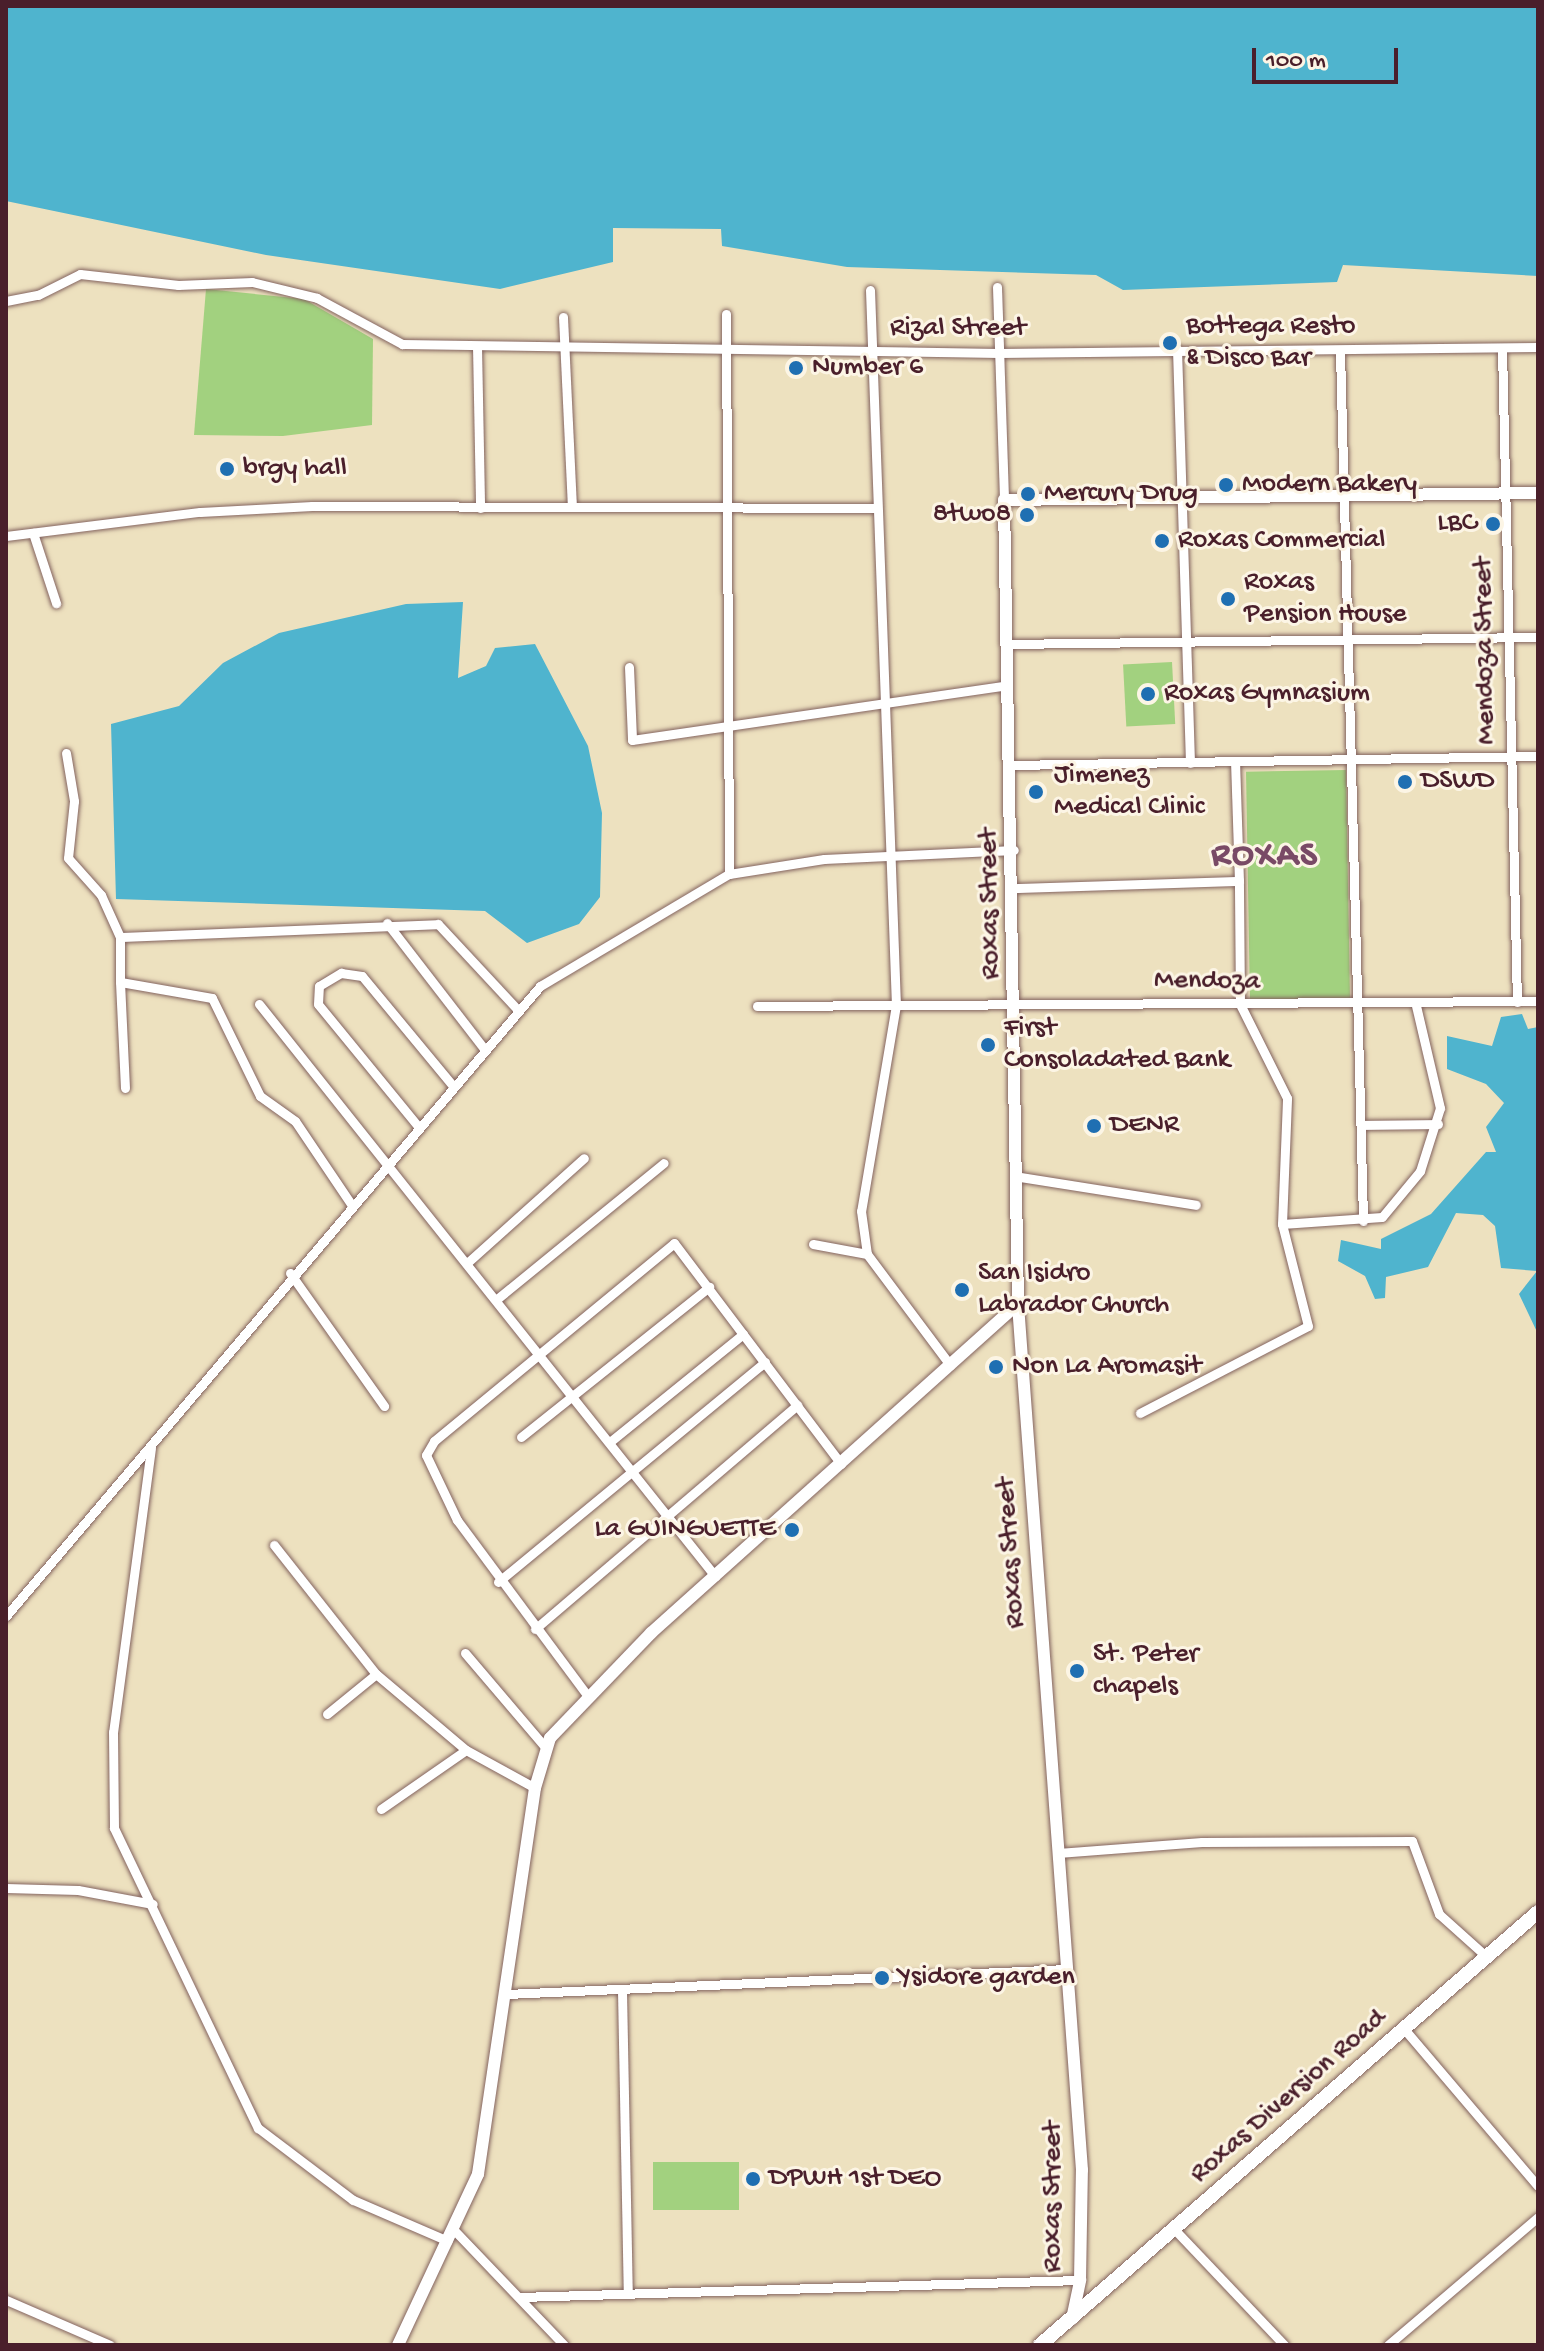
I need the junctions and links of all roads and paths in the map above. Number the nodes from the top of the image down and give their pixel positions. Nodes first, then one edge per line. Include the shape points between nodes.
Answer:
1 (997, 287) dead end
2 (870, 290) dead end
3 (6, 301) edge
4 (726, 314) dead end
5 (563, 317) dead end
6 (477, 346) junction
7 (1538, 347) edge
8 (563, 348) junction
9 (1502, 348) junction
10 (1177, 349) junction
11 (728, 351) junction
12 (871, 351) junction
13 (1340, 352) junction
14 (999, 353) junction
15 (1538, 493) edge
16 (1505, 494) junction
17 (1343, 497) junction
18 (1181, 499) junction
19 (1004, 500) junction
20 (572, 507) junction
21 (480, 508) junction
22 (726, 508) junction
23 (875, 508) junction
24 (33, 533) junction
25 (6, 536) edge
26 (56, 603) dead end
27 (1508, 637) junction
28 (1538, 637) edge
29 (1346, 641) junction
30 (1007, 644) junction
31 (1184, 644) junction
32 (629, 667) dead end
33 (1008, 685) junction
34 (881, 705) junction
35 (729, 726) junction
36 (66, 753) dead end
37 (1509, 756) junction
38 (1538, 756) edge
39 (1347, 757) junction
40 (1235, 761) junction
41 (1190, 763) junction
42 (1011, 765) junction
43 (1014, 850) junction
44 (892, 854) junction
45 (729, 874) junction
46 (1239, 881) junction
47 (1015, 888) junction
48 (387, 923) junction
49 (120, 937) junction
50 (120, 982) junction
51 (1017, 1001) junction
52 (1538, 1001) edge
53 (1517, 1002) junction
54 (259, 1004) dead end
55 (1240, 1004) junction
56 (896, 1005) junction
57 (757, 1006) dead end
58 (1416, 1006) junction
59 (1358, 1007) junction
60 (517, 1009) junction
61 (485, 1050) junction
62 (453, 1086) junction
63 (125, 1088) dead end
64 (1438, 1124) junction
65 (417, 1125) junction
66 (1361, 1125) junction
67 (584, 1158) dead end
68 (385, 1161) junction
69 (664, 1163) dead end
70 (1020, 1177) junction
71 (351, 1204) junction
72 (1196, 1205) dead end
73 (1363, 1221) junction
74 (1282, 1224) junction
75 (813, 1244) dead end
76 (867, 1254) junction
77 (467, 1263) junction
78 (290, 1273) junction
79 (709, 1287) junction
80 (497, 1299) junction
81 (1018, 1304) junction
82 (743, 1334) junction
83 (539, 1349) junction
84 (765, 1362) junction
85 (950, 1365) junction
86 (575, 1395) junction
87 (797, 1405) junction
88 (384, 1406) dead end
89 (1140, 1413) dead end
90 (521, 1437) dead end
91 (611, 1441) junction
92 (151, 1448) junction
93 (841, 1464) junction
94 (632, 1470) junction
95 (667, 1513) junction
96 (274, 1545) dead end
97 (715, 1576) junction
98 (498, 1582) junction
99 (6, 1616) edge
100 (535, 1629) junction
101 (465, 1653) dead end
102 (376, 1674) junction
103 (587, 1695) junction
104 (327, 1714) dead end
105 (545, 1747) junction
106 (466, 1750) junction
107 (535, 1788) junction
108 (381, 1809) dead end
109 (1058, 1853) junction
110 (6, 1888) edge
111 (153, 1904) junction
112 (1538, 1912) edge
113 (1487, 1957) junction
114 (1067, 1969) junction
115 (622, 1991) junction
116 (506, 1994) junction
117 (1405, 2030) junction
118 (1538, 2186) edge
119 (1538, 2217) edge
120 (1176, 2231) junction
121 (451, 2235) junction
122 (1080, 2280) junction
123 (628, 2294) junction
124 (520, 2297) junction
125 (6, 2300) edge
126 (1072, 2319) junction
127 (110, 2345) edge
128 (398, 2345) edge
129 (564, 2345) edge
130 (1040, 2345) edge
131 (1284, 2345) edge
132 (1388, 2345) edge

1 - 14 street
2 - 12 street
3 - 6 street, Rizal Street via 38,295 80,274 178,285 252,282 317,298 379,338
4 - 11 street
5 - 8 street
6 - 8 street, Rizal Street
6 - 21 street
7 - 9 street, Rizal Street
8 - 11 street, Rizal Street
8 - 20 street
9 - 13 street, Rizal Street
9 - 16 street, Mendoza Street
10 - 13 street, Rizal Street
10 - 14 street, Rizal Street
10 - 18 street
11 - 12 street, Rizal Street
11 - 22 street
12 - 14 street, Rizal Street
12 - 23 street
13 - 17 street
14 - 19 street
15 - 16 main road
16 - 17 main road
16 - 27 street, Mendoza Street
17 - 18 main road
17 - 29 street
18 - 19 main road
18 - 31 street
19 - 30 main road, Roxas Street
20 - 21 street
20 - 22 street
21 - 24 street via 200,512
22 - 23 street
22 - 35 street
23 - 34 street
24 - 25 street
24 - 26 street
27 - 28 street
27 - 29 street
27 - 37 street, Mendoza Street
29 - 31 street
29 - 39 street
30 - 31 street
30 - 33 main road, Roxas Street
31 - 41 street
32 - 35 street via 632,740
33 - 34 street
33 - 42 main road, Roxas Street
34 - 35 street
34 - 44 street
35 - 45 street
36 - 49 street via 74,801 68,858 101,895
37 - 38 street
37 - 39 street
37 - 53 street, Mendoza Street
39 - 40 street
39 - 59 street
40 - 41 street
40 - 46 street
41 - 42 street
42 - 43 main road, Roxas Street
43 - 44 street
43 - 47 main road, Roxas Street
44 - 45 street
44 - 56 street
45 - 60 street via 571,964
46 - 47 street
46 - 55 street
47 - 51 main road, Roxas Street
48 - 49 street
48 - 60 street via 443,926
48 - 61 street
49 - 50 street
50 - 63 street
50 - 71 street via 208,994 260,1096 295,1121
51 - 55 street, Mendoza
51 - 56 street, Mendoza
51 - 70 main road, Roxas Street
52 - 53 street, Mendoza
53 - 58 street, Mendoza
54 - 68 street
55 - 59 street, Mendoza
55 - 74 street via 1287,1098
56 - 57 street, Mendoza
56 - 76 street via 866,1163
58 - 59 street, Mendoza
58 - 64 street
59 - 66 street
60 - 61 street
61 - 62 street
62 - 65 street
62 - 65 street via 362,976 341,973 319,986 318,1004
64 - 66 street
64 - 73 street via 1406,1194 1382,1217
65 - 68 street
66 - 73 street
67 - 77 street
68 - 71 street
68 - 77 street
69 - 80 street
70 - 72 street
70 - 81 main road, Roxas Street
71 - 78 street
73 - 74 street
74 - 89 street via 1308,1326
75 - 76 street
76 - 85 street
77 - 80 street
78 - 88 street
78 - 92 street
79 - 82 street
79 - 83 street via 682,1246 671,1243
79 - 86 street
80 - 83 street
81 - 85 main road
81 - 109 main road, Roxas Street
82 - 84 street
82 - 91 street
83 - 86 street
83 - 98 street via 426,1455
84 - 87 street
84 - 94 street
85 - 93 main road
86 - 90 street
86 - 91 street
87 - 93 street
87 - 95 street
91 - 94 street
92 - 99 street
92 - 111 street via 110,1784 114,1828
93 - 97 main road
94 - 95 street
94 - 98 street
95 - 97 street
95 - 100 street
96 - 102 street
97 - 103 main road
98 - 100 street
100 - 103 street
101 - 105 street
102 - 104 street
102 - 106 street
103 - 105 main road
105 - 107 main road
106 - 107 street
106 - 108 street
107 - 116 main road
109 - 113 street via 1202,1842 1412,1841 1439,1914
109 - 114 main road, Roxas Street
110 - 111 street via 78,1890
111 - 121 street via 258,2128 353,2200
112 - 113 main road, Roxas Diversion Road
113 - 117 main road, Roxas Diversion Road
114 - 115 street
114 - 122 main road, Roxas Street via 1082,2170
115 - 116 street
115 - 123 street
116 - 121 main road via 478,2174
117 - 118 street
117 - 120 main road, Roxas Diversion Road
119 - 132 street
120 - 126 main road, Roxas Diversion Road
120 - 131 street
121 - 124 street
121 - 128 main road
122 - 123 street
122 - 126 main road, Roxas Street
123 - 124 street
124 - 129 street
125 - 127 street
126 - 130 main road, Roxas Diversion Road

